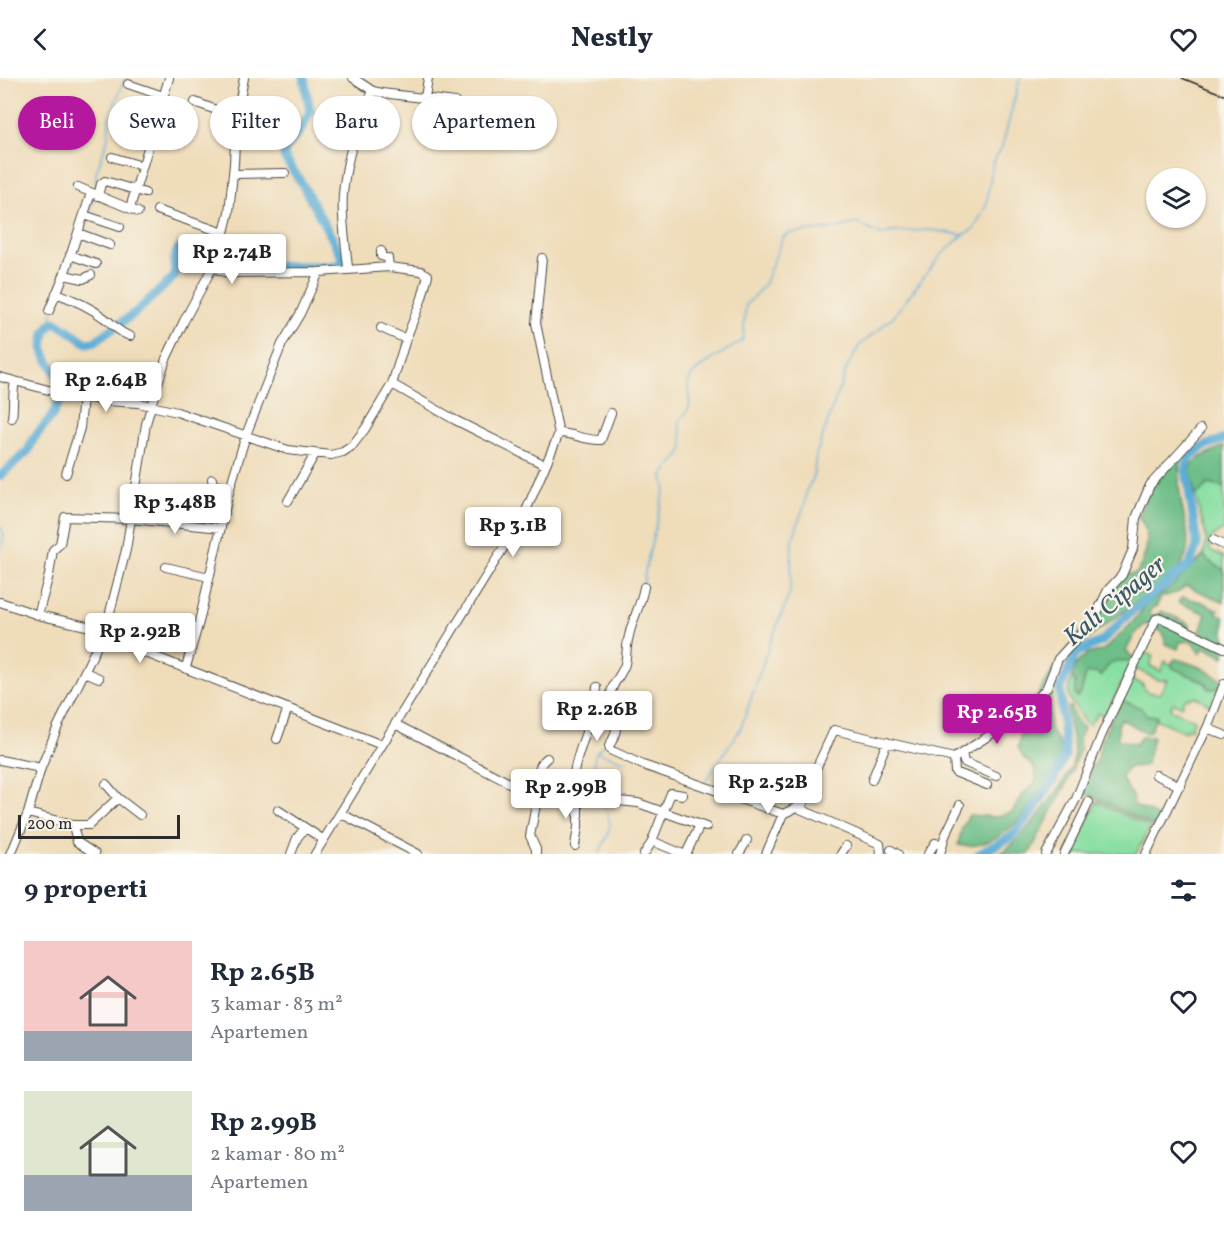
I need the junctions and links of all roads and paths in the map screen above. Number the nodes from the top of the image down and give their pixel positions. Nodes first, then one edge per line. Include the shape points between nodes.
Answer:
1 (169, 78) edge
2 (243, 78) edge
3 (353, 78) edge
4 (428, 78) edge
5 (128, 84) dead end
6 (374, 91) junction
7 (163, 96) joint
8 (240, 96) edge
9 (412, 96) edge
10 (425, 96) edge
11 (147, 150) edge
12 (234, 150) edge
13 (112, 157) dead end
14 (142, 166) junction
15 (285, 173) dead end
16 (233, 174) junction
17 (78, 187) dead end
18 (134, 189) junction
19 (145, 193) dead end
20 (94, 194) junction
21 (158, 210) dead end
22 (87, 216) junction
23 (120, 227) dead end
24 (224, 233) junction
25 (80, 234) junction
26 (110, 245) dead end
27 (381, 251) dead end
28 (74, 257) junction
29 (542, 258) dead end
30 (96, 264) dead end
31 (213, 266) junction
32 (388, 267) junction
33 (348, 268) junction
34 (318, 272) junction
35 (91, 275) dead end
36 (66, 276) junction
37 (59, 294) junction
38 (49, 311) dead end
39 (381, 328) dead end
40 (130, 336) dead end
41 (406, 339) junction
42 (0, 377) edge
43 (15, 382) junction
44 (392, 384) junction
45 (83, 397) junction
46 (151, 406) junction
47 (610, 413) dead end
48 (12, 418) dead end
49 (1201, 429) dead end
50 (559, 434) junction
51 (246, 435) junction
52 (315, 454) junction
53 (545, 465) junction
54 (66, 474) dead end
55 (212, 479) dead end
56 (230, 488) junction
57 (288, 501) dead end
58 (131, 519) junction
59 (221, 528) junction
60 (1213, 540) dead end
61 (1224, 545) edge
62 (166, 567) dead end
63 (209, 577) junction
64 (644, 587) dead end
65 (0, 602) edge
66 (38, 615) junction
67 (103, 633) junction
68 (1224, 648) edge
69 (186, 667) junction
70 (85, 672) junction
71 (99, 678) dead end
72 (1224, 684) edge
73 (597, 687) dead end
74 (288, 708) junction
75 (395, 724) junction
76 (1207, 728) junction
77 (1224, 735) edge
78 (277, 740) dead end
79 (887, 742) junction
80 (382, 745) junction
81 (962, 753) junction
82 (954, 758) junction
83 (547, 759) dead end
84 (0, 760) edge
85 (41, 768) junction
86 (1156, 775) dead end
87 (996, 776) dead end
88 (872, 780) dead end
89 (106, 784) dead end
90 (987, 785) dead end
91 (1180, 786) junction
92 (683, 795) dead end
93 (537, 796) junction
94 (575, 797) junction
95 (118, 798) junction
96 (1089, 802) dead end
97 (960, 805) dead end
98 (798, 808) junction
99 (278, 810) dead end
100 (663, 811) junction
101 (28, 813) junction
102 (340, 813) junction
103 (783, 814) junction
104 (140, 815) dead end
105 (73, 825) junction
106 (305, 828) junction
107 (324, 840) junction
108 (747, 840) dead end
109 (652, 842) junction
110 (943, 844) junction
111 (575, 846) dead end
112 (846, 846) dead end
113 (11, 854) edge
114 (95, 854) edge
115 (291, 854) edge
116 (315, 854) edge
117 (418, 854) edge
118 (536, 854) edge
119 (644, 854) edge
120 (685, 854) edge
121 (740, 854) edge
122 (766, 854) edge
123 (841, 854) edge
124 (881, 854) edge
125 (927, 854) edge
126 (940, 854) edge
127 (1046, 854) edge
128 (1064, 854) edge
129 (1146, 854) edge

1 - 7 street
2 - 8 street
3 - 6 street
4 - 10 street
5 - 7 street
6 - 9 street
6 - 33 street via 352,148 344,185 343,228
11 - 14 street
12 - 16 street
13 - 14 street
14 - 18 street
15 - 16 street
16 - 24 street
17 - 20 street
18 - 19 street
18 - 20 street via 105,181
18 - 20 street via 134,210
20 - 22 street
21 - 24 street
22 - 23 street
22 - 25 street
24 - 31 street
25 - 26 street
25 - 28 street
27 - 32 street via 381,256 388,258
28 - 30 street
28 - 36 street
29 - 50 street via 536,323
31 - 34 street via 227,273
31 - 46 street via 166,359
32 - 33 street
32 - 41 street via 428,275
33 - 34 street
34 - 51 street via 282,344
35 - 36 street via 83,279
36 - 37 street
37 - 38 street
37 - 40 street via 93,310
39 - 41 street
41 - 44 street
42 - 43 street
43 - 45 street
43 - 48 street
44 - 52 street via 352,446 331,455
44 - 53 street
45 - 46 street
45 - 54 street via 80,428
46 - 51 street
46 - 58 street
47 - 50 street via 601,440
49 - 81 street via 1150,485 1136,518 1133,549 1126,567 1108,590 1093,621 1064,650 1047,687 1018,717
50 - 53 street
51 - 52 street via 288,450
51 - 56 street
52 - 57 street
53 - 75 street via 525,513
55 - 56 street via 212,484
56 - 59 street
58 - 59 street via 187,519
58 - 66 street via 64,517 60,544 53,550
58 - 67 street via 122,570
59 - 63 street
60 - 61 street
62 - 63 street
63 - 69 street
64 - 103 street via 628,638 625,664 611,691 610,705 617,732 610,750
65 - 66 street
66 - 67 street
67 - 69 street
67 - 70 street
68 - 127 street via 1156,619 1076,799
69 - 74 street
70 - 71 street
70 - 85 street
72 - 76 street
73 - 94 street via 572,779
74 - 78 street
74 - 80 street
75 - 80 street
75 - 93 street
76 - 77 street
76 - 91 street
79 - 82 street
79 - 88 street
79 - 98 street via 834,730 805,801
80 - 102 street
81 - 82 street
81 - 87 street via 964,762
82 - 90 street via 955,772
83 - 93 street via 539,769
84 - 85 street
85 - 101 street
86 - 91 street
89 - 95 street
91 - 129 street
92 - 100 street via 670,793
93 - 94 street via 543,793
93 - 118 street via 530,836
94 - 100 street via 638,803
94 - 111 street
95 - 104 street
95 - 105 street via 90,825
96 - 128 street
97 - 110 street
98 - 103 street
98 - 124 street via 880,844
99 - 106 street
100 - 109 street
100 - 120 street via 703,826
101 - 105 street
101 - 113 street
102 - 107 street
102 - 117 street
103 - 122 street
105 - 114 street via 78,842
106 - 107 street
106 - 115 street
107 - 116 street
108 - 121 street
109 - 119 street
109 - 120 street
110 - 125 street via 935,843
110 - 126 street
112 - 123 street

